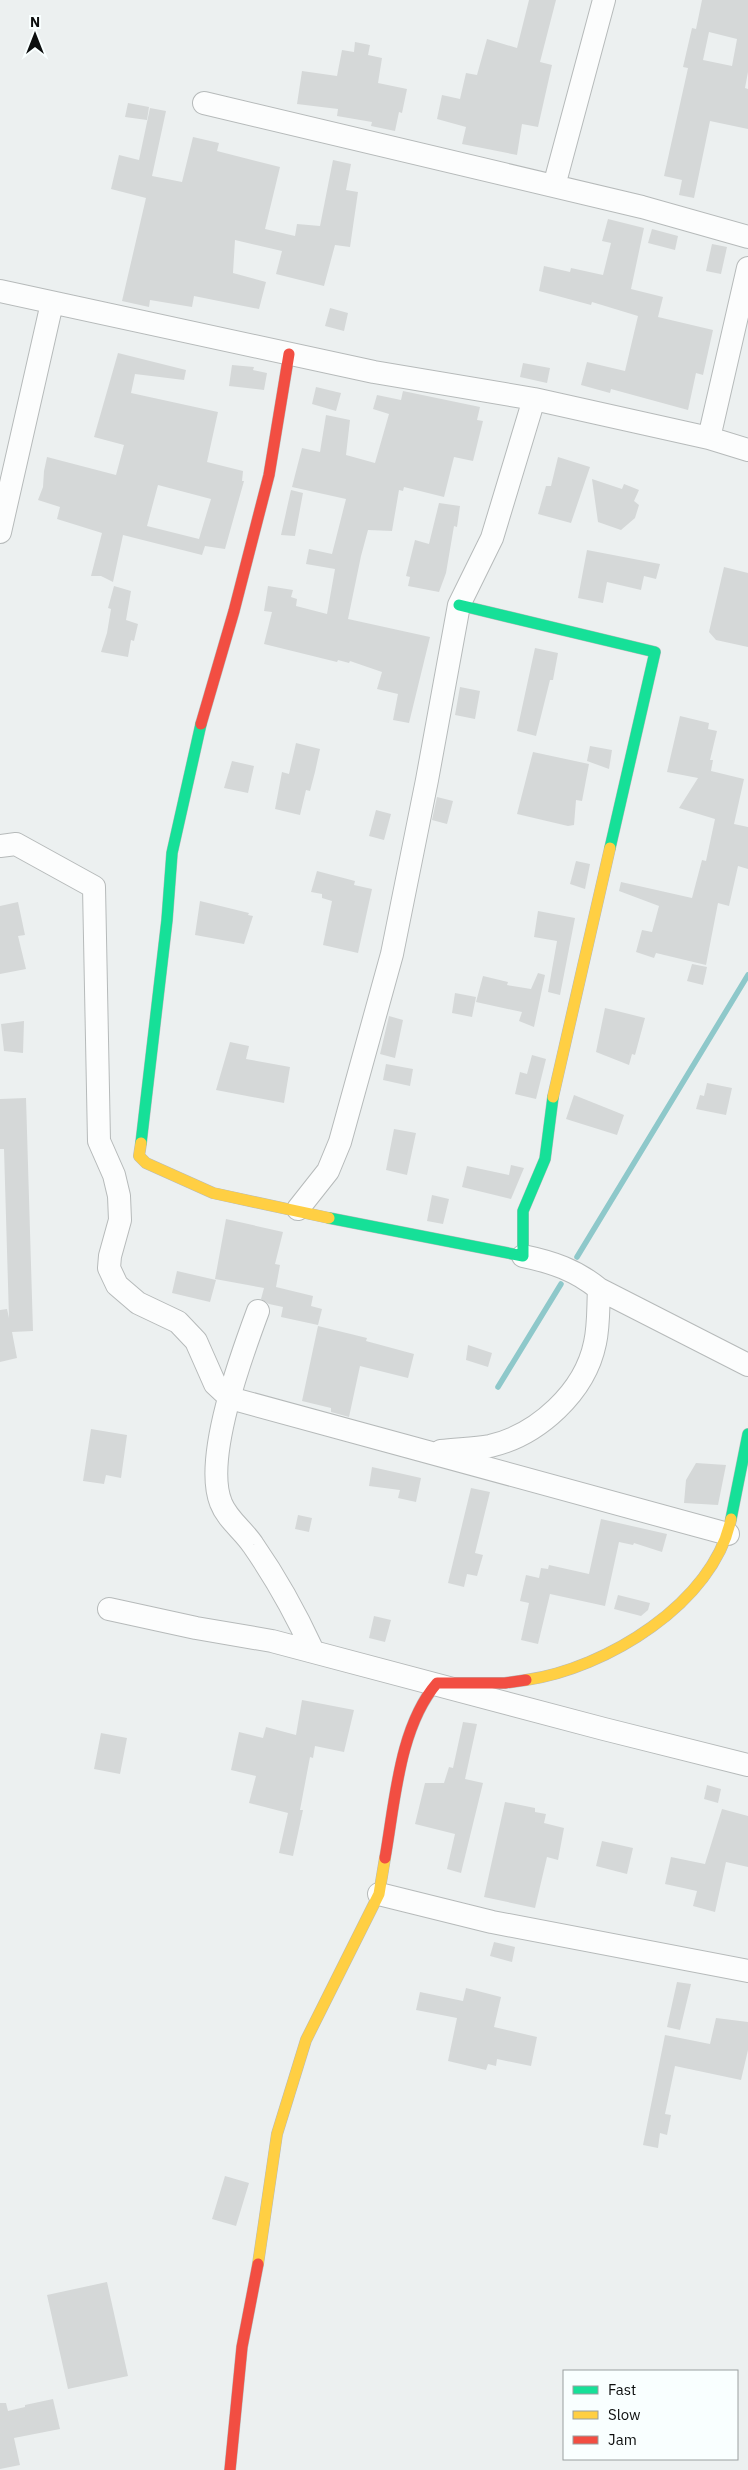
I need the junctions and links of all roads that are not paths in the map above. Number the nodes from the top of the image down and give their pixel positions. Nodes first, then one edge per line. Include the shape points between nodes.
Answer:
1 (604, 0) edge
2 (204, 103) dead end
3 (554, 186) junction
4 (748, 237) edge
5 (748, 268) edge
6 (0, 292) edge
7 (52, 303) junction
8 (289, 354) junction
9 (534, 399) junction
10 (709, 438) junction
11 (748, 450) edge
12 (0, 532) edge
13 (459, 605) junction
14 (0, 846) edge
15 (298, 1209) junction
16 (523, 1256) junction
17 (599, 1289) junction
18 (258, 1311) dead end
19 (748, 1365) edge
20 (230, 1398) junction
21 (748, 1434) edge
22 (427, 1453) junction
23 (728, 1534) junction
24 (109, 1610) dead end
25 (312, 1651) junction
26 (437, 1683) junction
27 (748, 1765) edge
28 (379, 1894) junction
29 (748, 1971) edge
30 (230, 2470) edge

1 - 3 street
2 - 3 street
3 - 4 street
5 - 10 street
6 - 7 street
7 - 8 street
7 - 12 street
8 - 9 street
8 - 15 street via 269,475 207,700 172,853 167,920 138,1156 146,1163 213,1193
9 - 10 street
9 - 13 street via 492,538
10 - 11 street
13 - 15 street via 392,954 340,1142 328,1172
13 - 16 street via 654,652 550,1110 545,1159 523,1211
14 - 20 street via 16,844 94,887 99,1141 114,1174 120,1220 109,1268 117,1285 138,1303 178,1322 196,1341 215,1384
15 - 16 street
16 - 17 street via 562,1266
17 - 19 street
17 - 22 street via 598,1326 588,1364 580,1381 551,1413 515,1437 490,1446
18 - 20 street
20 - 22 street
20 - 25 street via 219,1438 217,1466 221,1503 253,1545 294,1610
21 - 23 street
22 - 23 street
23 - 26 street via 704,1575 673,1610 648,1631 585,1666 506,1683
24 - 25 street
25 - 26 street
26 - 27 street
26 - 28 street via 424,1698 414,1718 399,1778
28 - 29 street via 492,1922
28 - 30 street via 306,2040 277,2134 262,2241 242,2347

